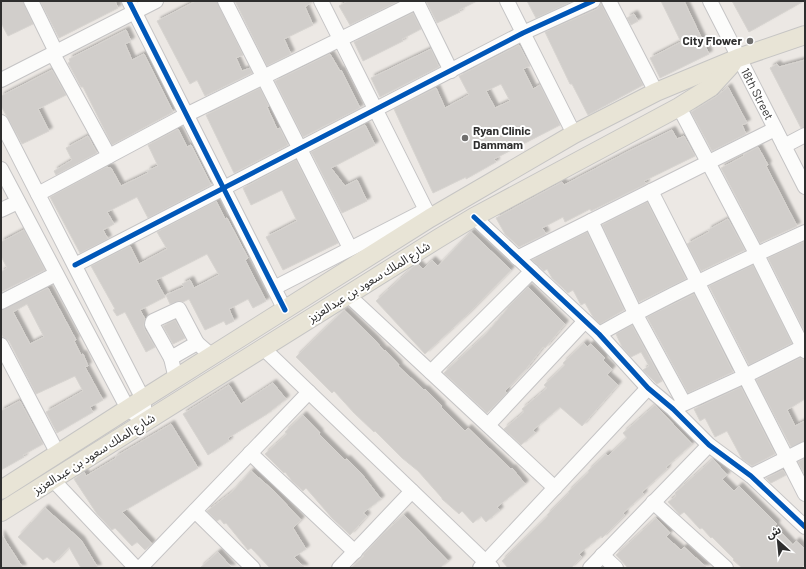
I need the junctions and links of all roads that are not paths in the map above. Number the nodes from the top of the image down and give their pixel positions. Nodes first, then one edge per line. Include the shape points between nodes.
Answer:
1 (31, 1) edge
2 (156, 1) edge
3 (225, 1) edge
4 (321, 1) edge
5 (418, 1) edge
6 (507, 1) edge
7 (593, 1) edge
8 (609, 1) edge
9 (710, 1) edge
10 (131, 6) edge
11 (523, 33) junction
12 (805, 35) edge
13 (340, 39) junction
14 (54, 53) junction
15 (738, 58) junction
16 (451, 71) junction
17 (263, 77) junction
18 (1, 80) edge
19 (656, 92) junction
20 (679, 107) junction
21 (375, 109) junction
22 (186, 115) junction
23 (1, 122) edge
24 (775, 129) junction
25 (574, 134) junction
26 (805, 135) edge
27 (784, 146) junction
28 (299, 149) junction
29 (110, 156) junction
30 (708, 163) junction
31 (1, 169) edge
32 (223, 188) junction
33 (805, 188) edge
34 (651, 191) junction
35 (38, 194) junction
36 (18, 202) junction
37 (1, 210) edge
38 (428, 214) junction
39 (474, 217) junction
40 (591, 221) junction
41 (805, 232) edge
42 (350, 248) junction
43 (757, 254) junction
44 (518, 258) junction
45 (75, 265) junction
46 (532, 271) junction
47 (56, 274) junction
48 (697, 282) junction
49 (274, 288) junction
50 (348, 295) junction
51 (1, 302) edge
52 (285, 310) junction
53 (635, 313) junction
54 (585, 321) junction
55 (599, 334) junction
56 (197, 343) junction
57 (1, 345) edge
58 (263, 348) junction
59 (804, 348) edge
60 (212, 356) junction
61 (171, 358) junction
62 (431, 372) junction
63 (745, 376) junction
64 (176, 379) junction
65 (648, 388) junction
66 (309, 392) junction
67 (144, 399) junction
68 (679, 406) junction
69 (128, 409) junction
70 (146, 422) junction
71 (488, 425) junction
72 (709, 445) junction
73 (805, 449) edge
74 (58, 454) junction
75 (250, 454) junction
76 (787, 458) junction
77 (751, 476) junction
78 (53, 480) junction
79 (555, 488) junction
80 (1, 490) edge
81 (412, 491) junction
82 (805, 494) edge
83 (653, 502) junction
84 (195, 511) junction
85 (1, 512) edge
86 (805, 527) edge
87 (355, 552) junction
88 (602, 555) junction
89 (486, 566) edge
90 (133, 567) edge
91 (253, 568) edge
92 (339, 568) edge
93 (590, 568) edge
94 (616, 568) edge
95 (726, 568) edge

1 - 14 street
2 - 10 street
3 - 17 street
4 - 13 street
5 - 13 street
5 - 16 street
6 - 11 street
7 - 11 street
8 - 19 street
9 - 15 street, 18th Street
10 - 14 street
10 - 22 street
11 - 16 street
11 - 25 street
12 - 15 main road, شارع الملك سعود بن عبدالعزيز
13 - 17 street
13 - 21 street
14 - 18 street
14 - 29 street
15 - 19 main road, شارع الملك سعود بن عبدالعزيز
15 - 20 main road, شارع الملك سعود بن عبدالعزيز via 710,87
15 - 24 street, 18th Street
16 - 21 street
17 - 22 street
17 - 28 street
19 - 25 main road, شارع الملك سعود بن عبدالعزيز
20 - 30 street
20 - 39 main road, شارع الملك سعود بن عبدالعزيز
21 - 28 street
21 - 38 street
22 - 29 street
22 - 32 street
23 - 35 street
24 - 27 street, 18th Street
24 - 30 street
25 - 38 main road, شارع الملك سعود بن عبدالعزيز
26 - 27 street
27 - 33 street, 18th Street
28 - 32 street
28 - 42 street
29 - 35 street
30 - 34 street
30 - 43 street
31 - 36 street
32 - 45 street
32 - 49 street
34 - 40 street
34 - 48 street
35 - 45 street
36 - 37 street
36 - 47 street
38 - 42 street
38 - 52 main road, شارع الملك سعود بن عبدالعزيز
39 - 44 street
39 - 50 main road, شارع الملك سعود بن عبدالعزيز
40 - 44 street
40 - 53 street
41 - 43 street
42 - 49 street
43 - 48 street
43 - 59 street
44 - 46 street
45 - 67 street
46 - 54 street
46 - 62 street
47 - 51 street
47 - 69 street
48 - 53 street
48 - 63 street
49 - 52 street
50 - 58 main road, شارع الملك سعود بن عبدالعزيز
50 - 62 street
52 - 60 main road, شارع الملك سعود بن عبدالعزيز
53 - 55 street
53 - 68 street
54 - 55 street
54 - 71 street
55 - 65 street
56 - 60 street
56 - 61 street
56 - 61 street via 179,309 153,321 152,324
57 - 74 street
58 - 66 street
58 - 70 main road, شارع الملك سعود بن عبدالعزيز
59 - 63 street
60 - 64 main road, شارع الملك سعود بن عبدالعزيز
61 - 64 street
62 - 71 street
63 - 68 street
63 - 76 street
64 - 67 main road, شارع الملك سعود بن عبدالعزيز
65 - 68 street
65 - 79 street
66 - 75 street
66 - 81 street
67 - 69 main road, شارع الملك سعود بن عبدالعزيز
67 - 70 street
68 - 72 street
69 - 70 street
69 - 74 main road, شارع الملك سعود بن عبدالعزيز
70 - 78 main road, شارع الملك سعود بن عبدالعزيز
71 - 79 street
72 - 77 street
72 - 83 street
73 - 76 street
74 - 80 main road, شارع الملك سعود بن عبدالعزيز
75 - 84 street
75 - 87 street
76 - 77 street
76 - 82 street
77 - 86 street
78 - 85 main road, شارع الملك سعود بن عبدالعزيز
78 - 90 street
79 - 89 street
81 - 87 street
81 - 89 street
83 - 88 street
83 - 95 street
84 - 90 street
84 - 91 street
87 - 92 street
88 - 93 street
88 - 94 street

